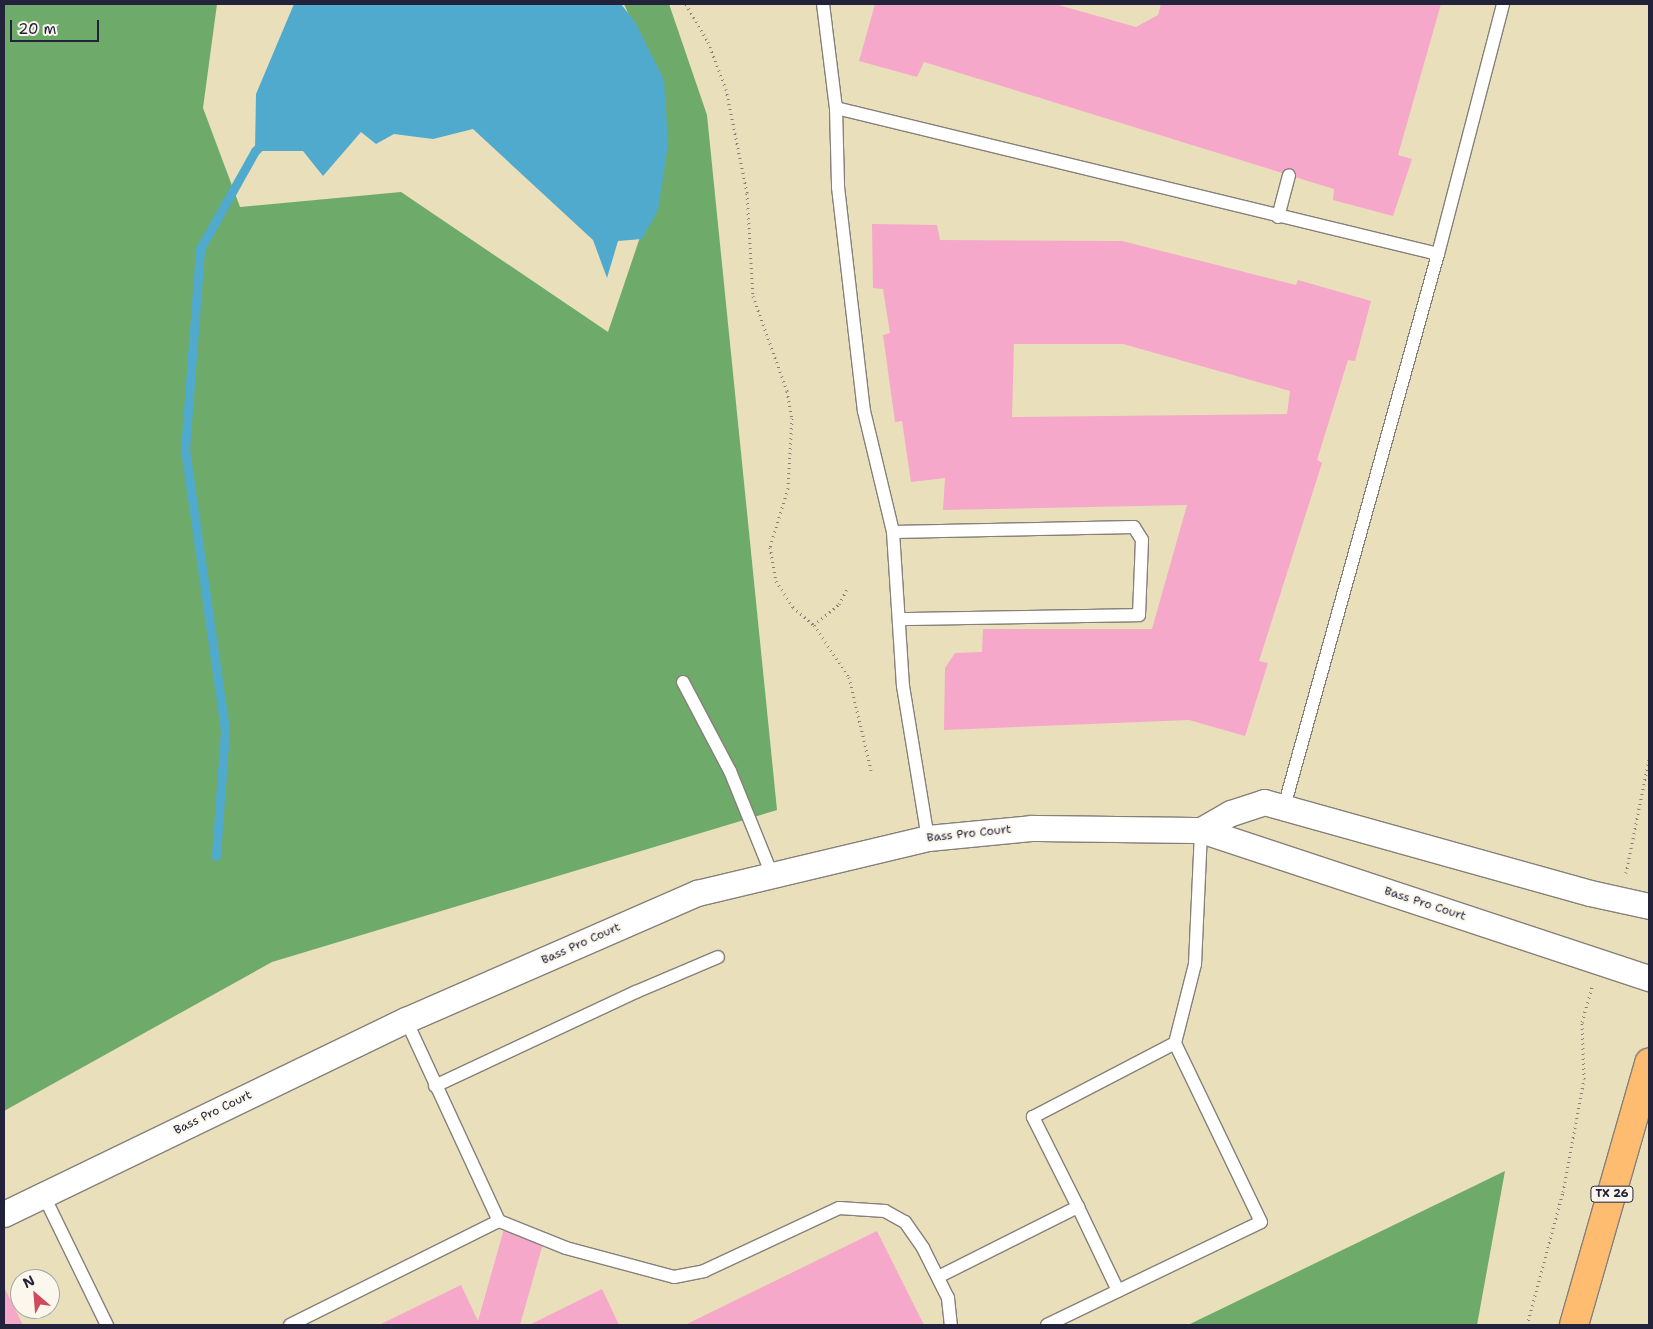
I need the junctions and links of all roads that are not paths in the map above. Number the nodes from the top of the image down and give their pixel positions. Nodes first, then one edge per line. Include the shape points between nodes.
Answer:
1 (823, 4) edge
2 (1503, 4) edge
3 (836, 108) junction
4 (1289, 175) dead end
5 (1278, 217) junction
6 (1438, 254) junction
7 (893, 532) junction
8 (900, 618) junction
9 (683, 682) dead end
10 (1284, 807) junction
11 (1201, 830) junction
12 (928, 838) junction
13 (772, 875) junction
14 (1649, 906) edge
15 (718, 957) dead end
16 (1649, 978) edge
17 (406, 1020) junction
18 (1175, 1044) junction
19 (1649, 1063) edge
20 (435, 1086) junction
21 (43, 1194) junction
22 (1078, 1207) junction
23 (4, 1214) edge
24 (499, 1221) junction
25 (938, 1277) junction
26 (1118, 1291) junction
27 (104, 1323) edge
28 (290, 1325) edge
29 (952, 1325) edge
30 (1047, 1325) edge
31 (1574, 1325) edge

1 - 3 lane
2 - 6 lane
3 - 5 lane
3 - 7 lane via 838,187 864,411
4 - 5 lane
5 - 6 lane
6 - 10 lane via 1320,666
7 - 8 lane
7 - 8 lane via 1134,527 1142,540 1139,615
8 - 12 lane via 903,686
9 - 13 lane via 730,771
10 - 11 street via 1264,802 1231,813
10 - 14 street via 1590,893
11 - 12 street, Bass Pro Court via 1030,828
11 - 16 street, Bass Pro Court
11 - 18 lane via 1195,964
12 - 13 street, Bass Pro Court
13 - 17 street, Bass Pro Court via 697,893
15 - 20 lane
17 - 20 lane
17 - 21 street, Bass Pro Court
18 - 22 lane via 1033,1117
18 - 26 lane via 1260,1222
19 - 31 main road, TX 26
20 - 24 lane
21 - 23 street, Bass Pro Court
21 - 27 lane
22 - 25 lane
22 - 26 lane
24 - 25 lane via 566,1248 674,1277 704,1271 840,1208 885,1210 905,1222
24 - 28 lane
25 - 29 lane via 948,1298
26 - 30 lane

